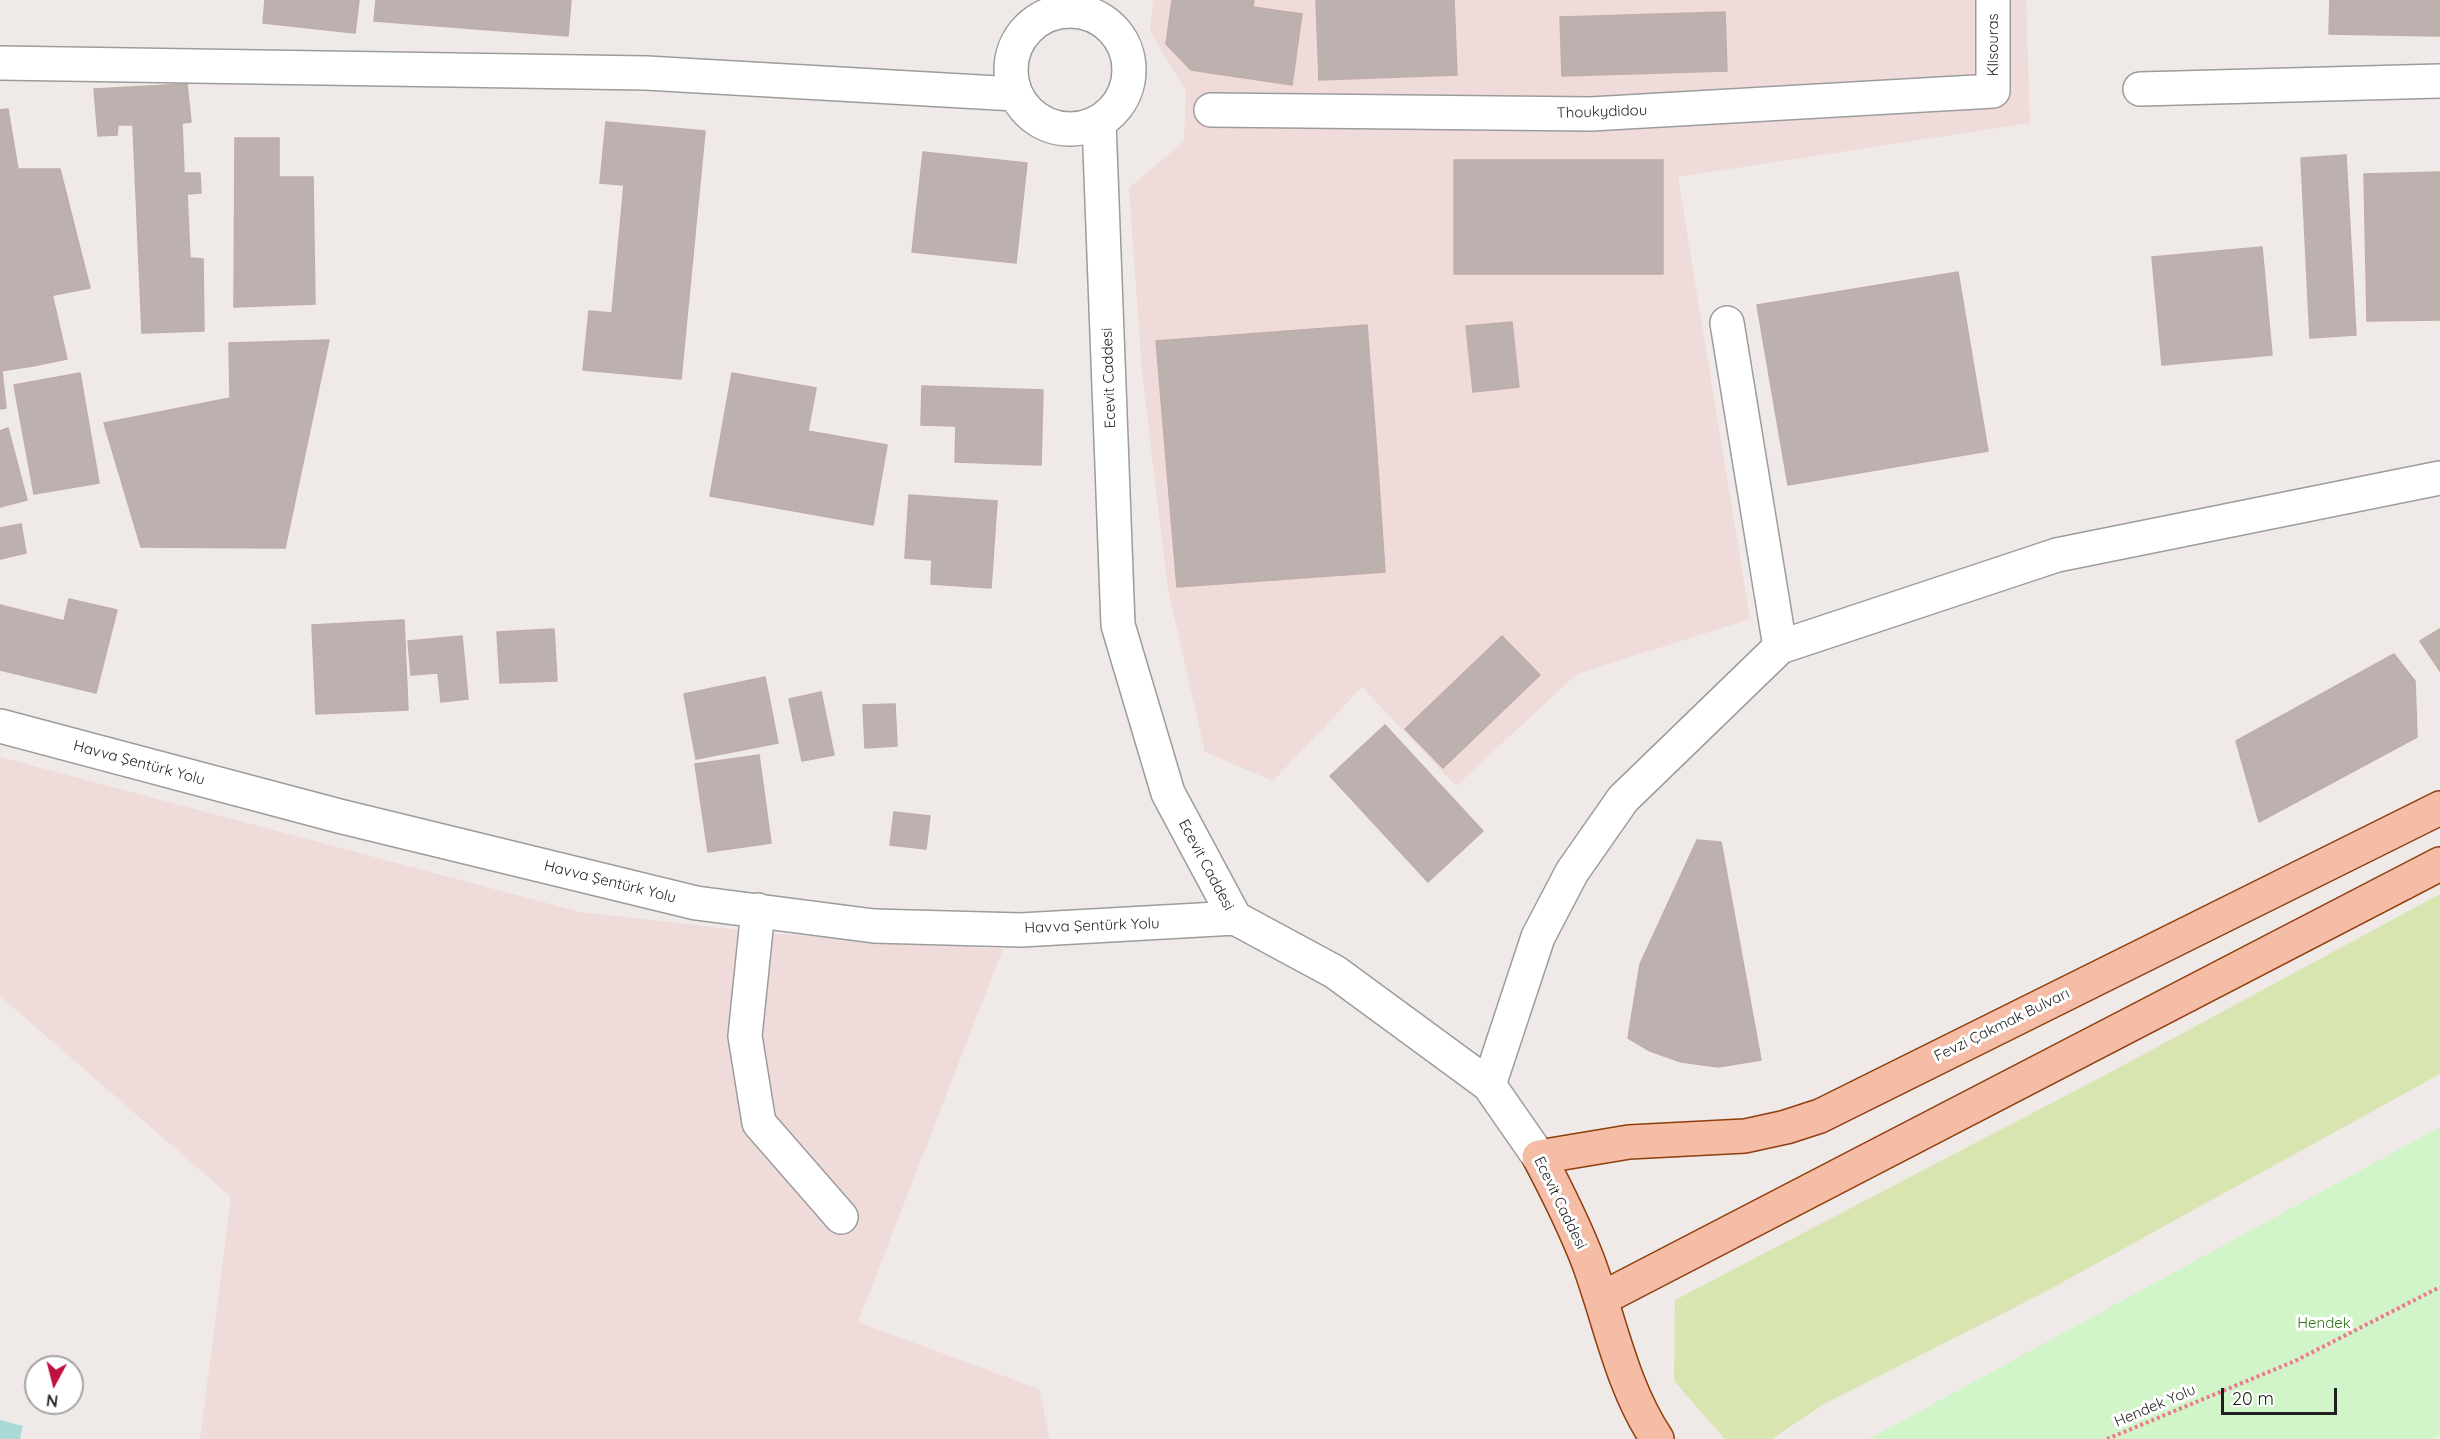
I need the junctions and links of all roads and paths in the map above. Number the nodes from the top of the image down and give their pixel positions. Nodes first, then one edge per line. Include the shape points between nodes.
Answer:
1 (1993, 0) edge
2 (1029, 10) edge
3 (1107, 12) edge
4 (0, 63) edge
5 (2440, 81) edge
6 (2140, 88) dead end
7 (1993, 91) joint
8 (1015, 94) junction
9 (1211, 110) dead end
10 (1099, 122) junction
11 (1727, 323) dead end
12 (2440, 478) edge
13 (1780, 647) junction
14 (0, 726) edge
15 (2440, 808) edge
16 (2440, 864) edge
17 (758, 910) junction
18 (1235, 918) junction
19 (1489, 1085) junction
20 (1539, 1157) junction
21 (841, 1217) dead end
22 (2440, 1287) edge
23 (1601, 1299) junction
24 (1657, 1439) edge
25 (2107, 1439) edge

1 - 7 street, Klisouras
2 - 3 street via 1092,15
2 - 8 street via 1013,54
3 - 10 street via 1122,39 1130,76 1114,111
4 - 8 street via 646,73
5 - 6 street
7 - 9 street, Thoukydidou via 1592,114
8 - 10 street via 1041,122 1060,129 1080,129
10 - 18 street, Ecevit Caddesi via 1118,626 1168,793
11 - 13 street
12 - 13 street via 2056,555
13 - 19 street via 1623,799 1572,872 1538,937
14 - 17 street, Havva Şentürk Yolu via 339,816 696,903
15 - 20 main road, Fevzi Çakmak Bulvarı via 1820,1116 1745,1136 1629,1143
16 - 23 main road
17 - 18 street, Havva Şentürk Yolu via 874,926 1021,930
17 - 21 street via 745,1036 759,1124
18 - 19 street, Ecevit Caddesi via 1335,972
19 - 20 street, Ecevit Caddesi
20 - 23 main road, Ecevit Caddesi via 1567,1210
22 - 25 path, Hendek Yolu via 2295,1360
23 - 24 main road, Ecevit Caddesi via 1622,1366

